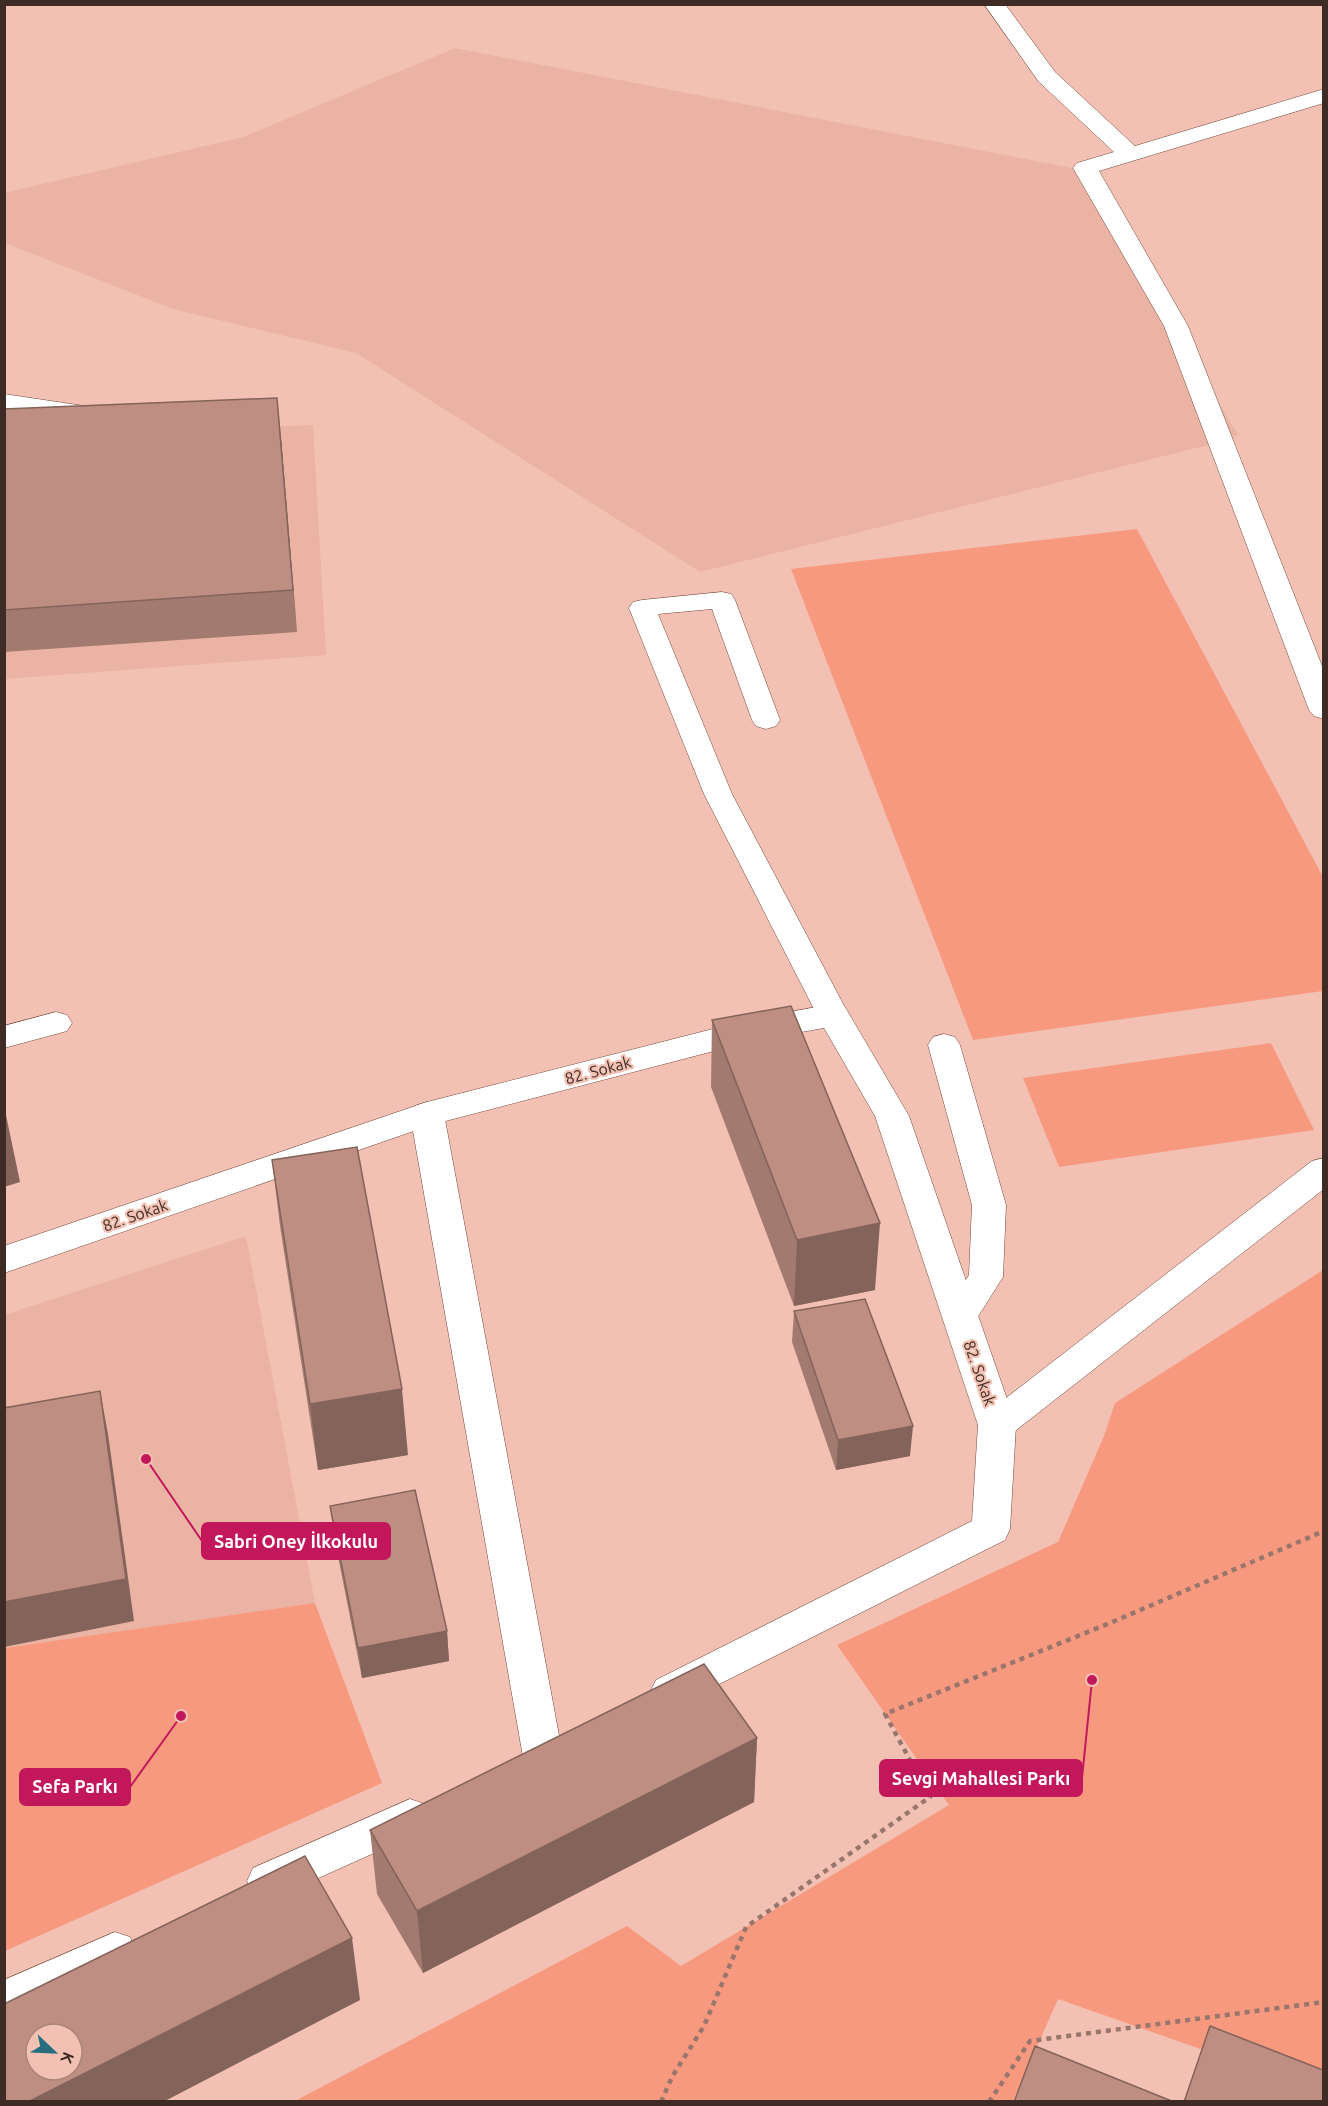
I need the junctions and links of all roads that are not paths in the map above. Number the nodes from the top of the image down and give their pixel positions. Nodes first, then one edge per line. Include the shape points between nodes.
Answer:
1 (994, 4) edge
2 (1323, 96) edge
3 (1130, 154) junction
4 (4, 401) edge
5 (107, 416) edge
6 (1323, 710) edge
7 (766, 720) dead end
8 (832, 1015) junction
9 (56, 1023) dead end
10 (4, 1037) edge
11 (944, 1045) dead end
12 (428, 1114) junction
13 (1323, 1170) edge
14 (4, 1260) edge
15 (960, 1317) junction
16 (997, 1425) junction
17 (639, 1708) edge
18 (575, 1740) edge
19 (435, 1806) edge
20 (242, 1894) edge
21 (144, 1938) edge
22 (4, 2001) edge

1 - 3 street via 1047,77
2 - 3 street
3 - 6 street via 1085,168 1176,326
4 - 5 lane
7 - 8 lane via 722,600 642,608 718,794
8 - 12 street, 82. Sokak via 756,1029
8 - 15 street, 82. Sokak via 892,1116
9 - 10 lane
11 - 15 lane via 989,1205 986,1278
12 - 14 street, 82. Sokak
12 - 18 street via 527,1764
13 - 16 street
15 - 16 street, 82. Sokak
16 - 17 street, 82. Sokak via 991,1529
19 - 20 street
21 - 22 street

